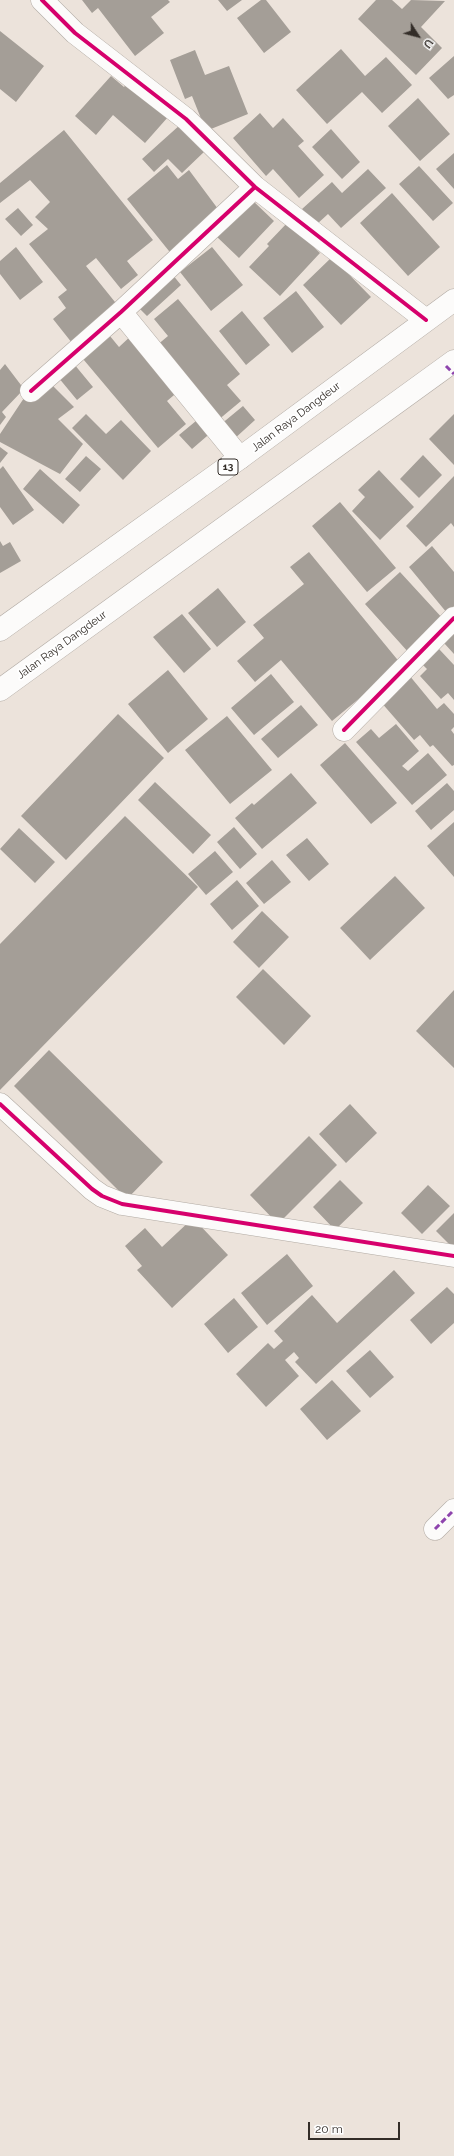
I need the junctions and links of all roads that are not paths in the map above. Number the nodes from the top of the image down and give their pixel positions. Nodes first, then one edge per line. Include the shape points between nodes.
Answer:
1 (42, 0) edge
2 (255, 187) junction
3 (454, 300) edge
4 (121, 312) junction
5 (426, 320) junction
6 (451, 367) edge
7 (31, 391) dead end
8 (240, 458) junction
9 (454, 618) edge
10 (0, 630) edge
11 (0, 690) edge
12 (344, 730) dead end
13 (0, 1104) edge
14 (454, 1256) edge
15 (454, 1510) edge
16 (435, 1529) dead end

1 - 2 main road via 75,33 186,119
2 - 4 main road
2 - 5 main road
3 - 5 main road, Jalan Raya Dangdeur / 13
4 - 7 main road
4 - 8 main road
5 - 8 main road, Jalan Raya Dangdeur / 13
6 - 11 main road, Jalan Raya Dangdeur
8 - 10 main road, Jalan Raya Dangdeur / 13
9 - 12 main road
13 - 14 main road via 92,1189 122,1204
15 - 16 main road

